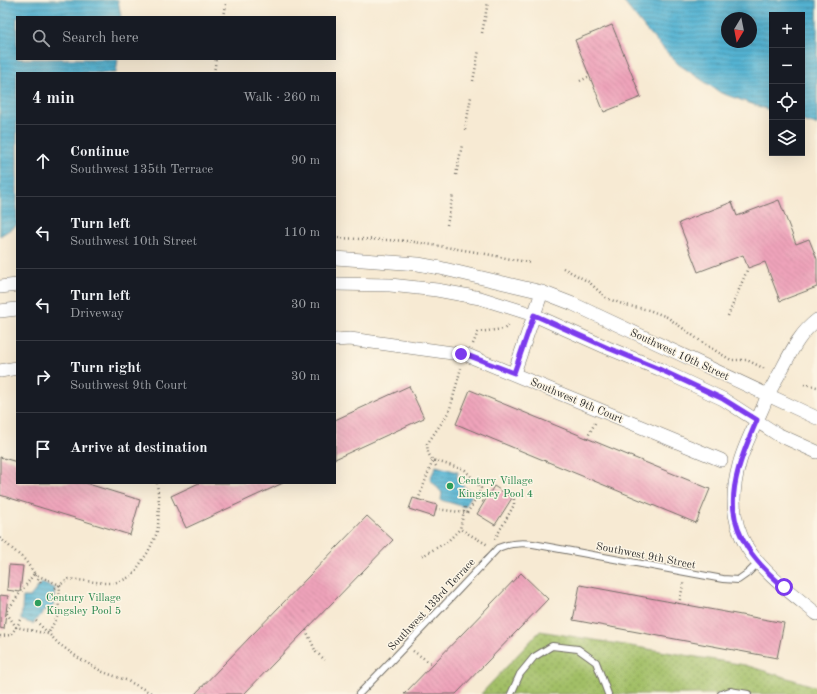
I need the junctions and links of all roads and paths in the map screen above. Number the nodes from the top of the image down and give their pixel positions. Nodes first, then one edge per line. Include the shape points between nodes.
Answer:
1 (488, 2) dead end
2 (226, 4) dead end
3 (224, 16) edge
4 (482, 33) dead end
5 (479, 50) dead end
6 (216, 60) edge
7 (214, 72) edge
8 (590, 76) dead end
9 (474, 81) dead end
10 (580, 81) dead end
11 (470, 97) dead end
12 (465, 130) dead end
13 (462, 145) dead end
14 (456, 175) dead end
15 (453, 194) dead end
16 (447, 225) dead end
17 (338, 238) dead end
18 (336, 258) edge
19 (531, 263) dead end
20 (563, 268) dead end
21 (748, 268) dead end
22 (336, 284) edge
23 (16, 285) edge
24 (0, 287) edge
25 (542, 292) junction
26 (16, 309) edge
27 (0, 312) edge
28 (534, 315) junction
29 (728, 316) dead end
30 (817, 320) edge
31 (509, 325) dead end
32 (336, 340) edge
33 (472, 346) dead end
34 (463, 362) dead end
35 (16, 368) edge
36 (765, 369) dead end
37 (0, 371) edge
38 (514, 373) junction
39 (804, 384) dead end
40 (817, 387) edge
41 (768, 395) junction
42 (817, 418) edge
43 (757, 420) junction
44 (817, 452) edge
45 (433, 460) junction
46 (721, 460) dead end
47 (436, 466) dead end
48 (157, 484) edge
49 (472, 494) dead end
50 (505, 494) dead end
51 (477, 498) junction
52 (418, 500) dead end
53 (484, 502) dead end
54 (465, 507) dead end
55 (436, 509) dead end
56 (464, 513) junction
57 (460, 528) junction
58 (0, 538) edge
59 (524, 543) joint
60 (422, 556) dead end
61 (758, 563) junction
62 (685, 572) junction
63 (34, 574) junction
64 (41, 583) dead end
65 (60, 585) junction
66 (55, 588) dead end
67 (679, 604) dead end
68 (817, 614) edge
69 (21, 620) dead end
70 (36, 621) dead end
71 (16, 627) junction
72 (306, 630) dead end
73 (48, 634) junction
74 (0, 636) edge
75 (407, 645) junction
76 (324, 660) dead end
77 (432, 664) dead end
78 (153, 694) edge
79 (360, 694) edge
80 (511, 694) edge
81 (608, 694) edge
82 (721, 694) edge
83 (748, 694) edge

1 - 4 path
2 - 3 path
5 - 9 path
6 - 7 path
8 - 10 path
11 - 12 path
13 - 14 path
15 - 16 path
17 - 19 path via 408,241 470,250
18 - 25 street, Southwest 10th Street via 418,264
20 - 36 path via 589,282 606,298 667,317 731,360 747,360
21 - 29 path
22 - 28 street, Southwest 10th Street via 390,285 437,290 480,298
23 - 24 street
25 - 28 street
25 - 41 street, Southwest 10th Street
26 - 27 street
28 - 38 street
28 - 43 street, Southwest 10th Street via 666,372 723,399
30 - 41 street via 802,333
31 - 33 path via 504,329 478,332
32 - 38 street, Southwest 9th Court via 350,339 467,355
34 - 45 path via 450,409 427,444 428,453
35 - 37 street
38 - 46 street, Southwest 9th Court
39 - 40 path
41 - 42 street, Southwest 10th Street
41 - 43 street
43 - 44 street, Southwest 10th Street via 777,434
43 - 61 street via 739,465 734,487 733,512 742,540
45 - 47 path
45 - 51 path via 465,470 480,488
45 - 52 path
48 - 65 path via 159,503 156,535 132,576 114,583 69,580
49 - 51 path
50 - 57 path via 508,491 514,497 514,505 490,545
51 - 53 path
51 - 56 path via 467,513
54 - 56 path
55 - 56 path
56 - 57 path
57 - 60 path via 447,542
58 - 63 path via 25,560
59 - 62 lane, Southwest 9th Street
59 - 75 lane, Southwest 133rd Terrace via 513,543 498,548
61 - 62 lane, Southwest 9th Street via 738,580
61 - 68 street
62 - 67 path
63 - 64 path
63 - 65 path
63 - 71 path via 6,612
65 - 66 path
65 - 73 path via 58,615
69 - 71 path
70 - 73 path
71 - 73 path
71 - 74 path via 11,635
72 - 76 path via 316,652
73 - 78 path via 86,663
75 - 77 path via 411,651
75 - 79 lane, Southwest 133rd Terrace
80 - 81 lane via 520,674 534,657 552,646 578,648 596,662
82 - 83 lane via 730,691

